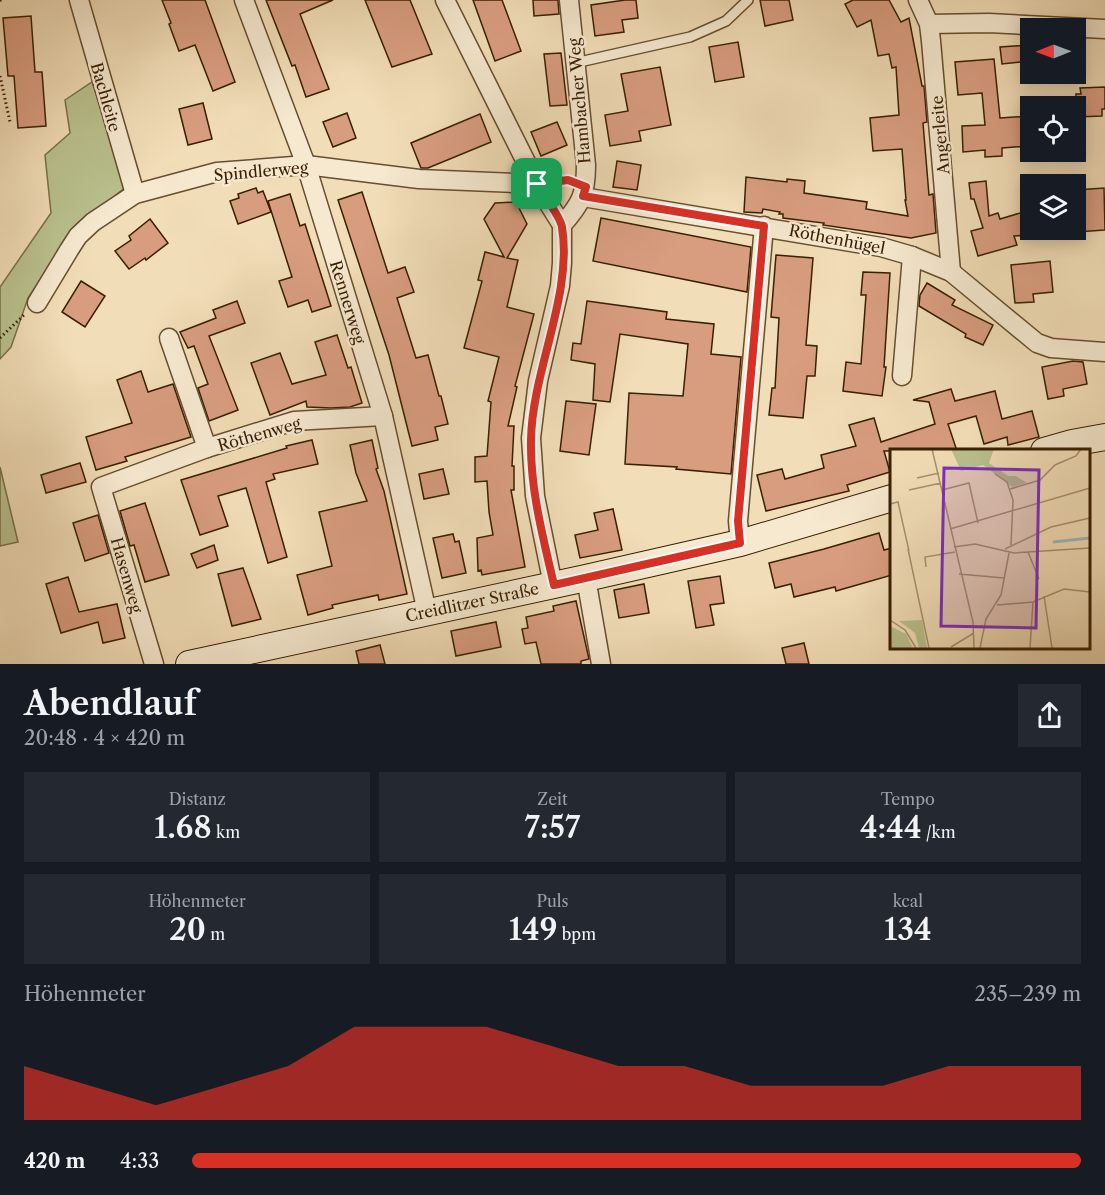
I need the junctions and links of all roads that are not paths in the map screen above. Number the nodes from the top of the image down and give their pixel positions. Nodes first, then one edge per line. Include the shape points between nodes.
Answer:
1 (79, 0) edge
2 (244, 0) edge
3 (445, 0) edge
4 (569, 0) edge
5 (748, 0) edge
6 (918, 0) edge
7 (929, 24) junction
8 (1105, 29) edge
9 (575, 63) junction
10 (306, 165) junction
11 (537, 184) junction
12 (135, 194) junction
13 (583, 196) junction
14 (562, 225) junction
15 (764, 226) junction
16 (912, 256) junction
17 (951, 272) junction
18 (37, 303) road end
19 (169, 338) dead end
20 (1105, 352) edge
21 (902, 376) dead end
22 (383, 416) junction
23 (1105, 437) edge
24 (207, 448) junction
25 (1051, 449) edge
26 (101, 487) joint
27 (890, 499) edge
28 (740, 543) junction
29 (586, 578) junction
30 (554, 585) junction
31 (427, 612) junction
32 (154, 664) edge
33 (189, 664) edge
34 (601, 664) edge

1 - 12 street, Bachleite
2 - 10 street, Rennerweg
3 - 11 street
4 - 9 street, Hambacher Weg
5 - 9 lane via 726,21 690,37
6 - 7 street, Angerleite
7 - 8 street via 989,22
7 - 17 street, Angerleite
9 - 13 street, Hambacher Weg via 586,165
10 - 11 street, Spindlerweg via 419,179
10 - 12 street, Spindlerweg via 217,172
10 - 22 street, Rennerweg
11 - 14 street
12 - 18 street, Spindlerweg via 78,236
13 - 14 street, Hambacher Weg
13 - 15 street, Röthenhügel
14 - 30 street via 560,286 538,381 531,438 535,496
15 - 16 street, Röthenhügel
15 - 28 street via 738,521
16 - 17 street, Röthenhügel
16 - 21 street
17 - 20 street, Röthenhügel via 1037,343 1051,348
19 - 24 street, Röthenweg
22 - 24 street, Röthenweg via 294,420
22 - 31 street, Rennerweg
23 - 25 street
24 - 26 street, Röthenweg
26 - 32 street, Hasenweg
27 - 28 street, Creidlitzer Straße
28 - 29 street, Creidlitzer Straße
29 - 30 street, Creidlitzer Straße
29 - 34 street
30 - 31 street, Creidlitzer Straße
31 - 33 street, Creidlitzer Straße

